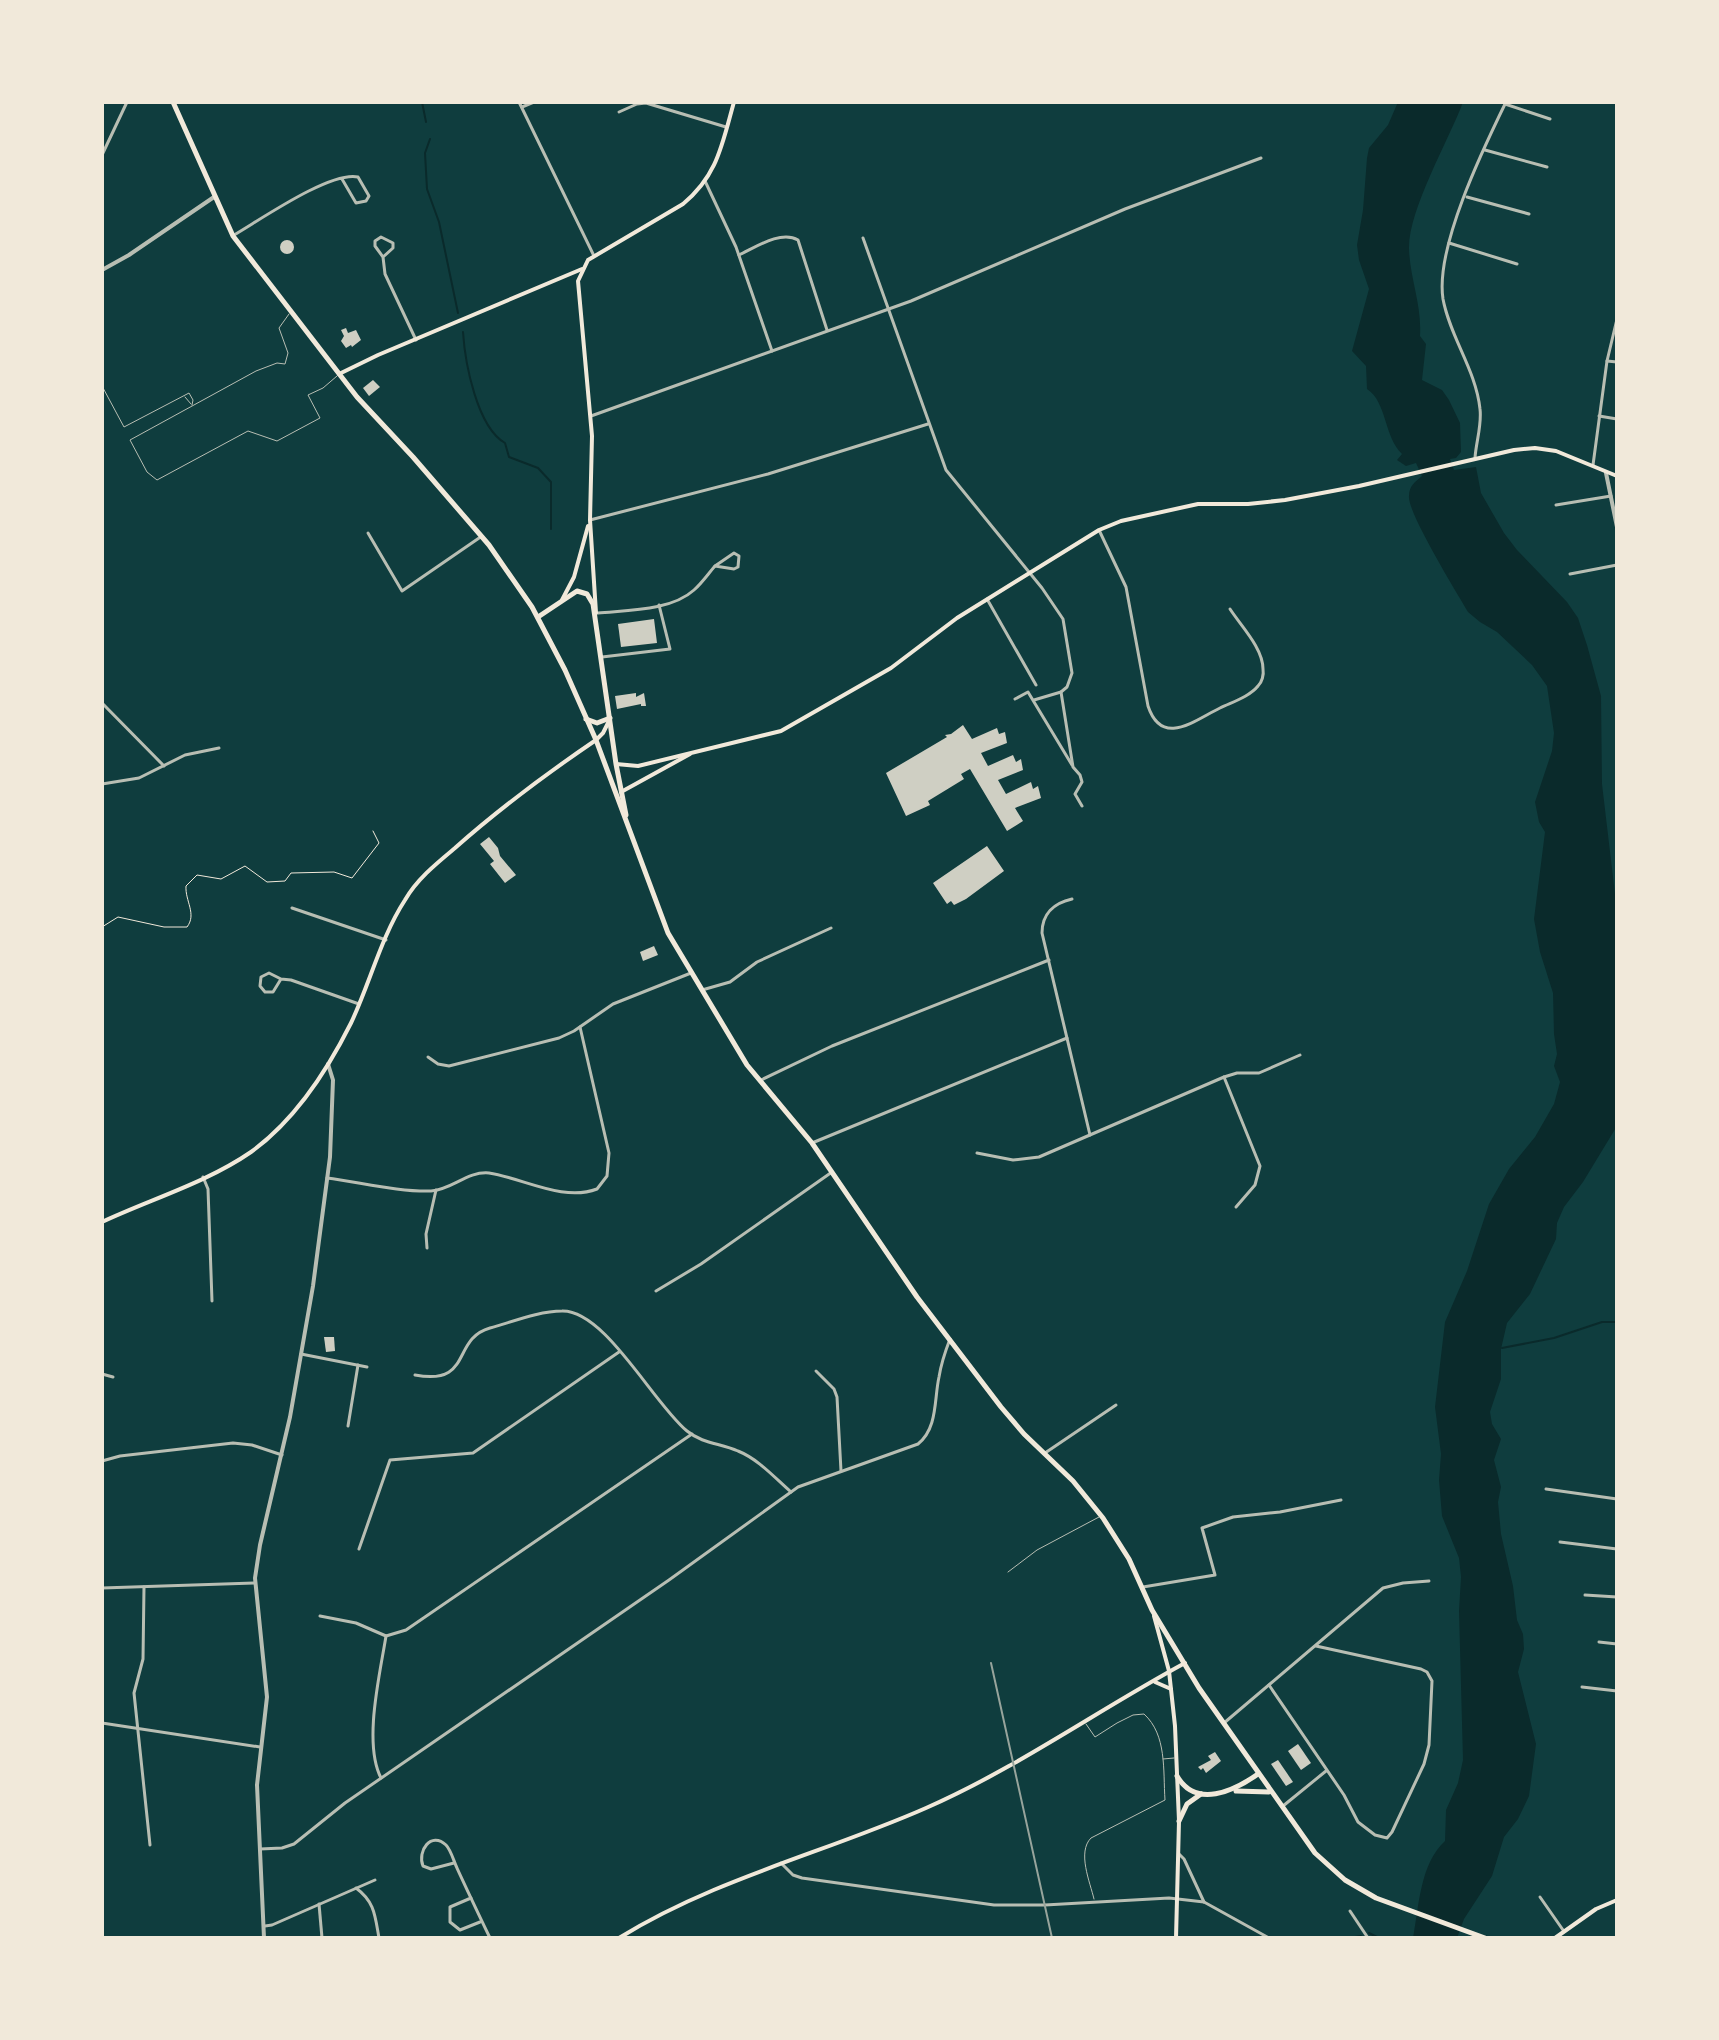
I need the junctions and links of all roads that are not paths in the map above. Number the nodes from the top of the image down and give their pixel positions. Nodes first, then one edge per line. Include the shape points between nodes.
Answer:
1 (127, 102) edge
2 (173, 102) edge
3 (519, 102) edge
4 (534, 102) edge
5 (734, 102) edge
6 (1506, 103) edge
7 (522, 107) junction
8 (619, 112) dead end
9 (1550, 119) dead end
10 (726, 127) junction
11 (1484, 150) junction
12 (102, 155) edge
13 (1261, 158) dead end
14 (1547, 167) dead end
15 (342, 179) junction
16 (705, 181) junction
17 (214, 197) junction
18 (1466, 197) junction
19 (1529, 214) dead end
20 (233, 236) junction
21 (863, 238) dead end
22 (1449, 243) junction
23 (739, 255) junction
24 (594, 256) junction
25 (383, 257) junction
26 (1517, 264) dead end
27 (582, 269) junction
28 (102, 270) edge
29 (888, 308) junction
30 (292, 311) junction
31 (1617, 319) edge
32 (827, 330) junction
33 (416, 340) junction
34 (772, 351) junction
35 (1607, 361) junction
36 (1617, 362) edge
37 (339, 374) junction
38 (102, 386) edge
39 (184, 396) junction
40 (192, 406) junction
41 (591, 416) junction
42 (1599, 416) junction
43 (1617, 419) edge
44 (928, 424) junction
45 (1475, 458) junction
46 (1593, 468) junction
47 (1606, 473) junction
48 (1617, 476) edge
49 (1611, 496) junction
50 (1556, 505) dead end
51 (590, 520) junction
52 (1617, 527) edge
53 (1099, 530) junction
54 (368, 533) dead end
55 (482, 536) junction
56 (1617, 565) edge
57 (715, 566) junction
58 (1029, 573) junction
59 (1570, 574) dead end
60 (987, 599) junction
61 (562, 600) junction
62 (659, 605) junction
63 (1230, 609) dead end
64 (596, 613) junction
65 (538, 617) junction
66 (602, 657) junction
67 (1036, 685) dead end
68 (1061, 692) junction
69 (1015, 699) dead end
70 (1034, 700) junction
71 (102, 703) edge
72 (610, 718) junction
73 (586, 719) junction
74 (596, 740) junction
75 (219, 748) dead end
76 (696, 751) junction
77 (616, 764) junction
78 (164, 766) junction
79 (1073, 767) junction
80 (102, 784) edge
81 (618, 792) junction
82 (1082, 806) dead end
83 (1072, 899) dead end
84 (292, 908) dead end
85 (831, 928) dead end
86 (386, 940) junction
87 (1049, 960) junction
88 (691, 973) junction
89 (281, 979) junction
90 (701, 990) junction
91 (359, 1004) junction
92 (580, 1027) junction
93 (1067, 1038) junction
94 (1300, 1055) dead end
95 (428, 1057) dead end
96 (328, 1064) junction
97 (1224, 1077) junction
98 (759, 1080) junction
99 (1090, 1135) junction
100 (812, 1143) junction
101 (977, 1153) dead end
102 (833, 1172) junction
103 (203, 1177) junction
104 (327, 1178) junction
105 (436, 1190) junction
106 (1236, 1207) dead end
107 (102, 1222) edge
108 (427, 1248) dead end
109 (656, 1291) dead end
110 (212, 1301) dead end
111 (950, 1339) junction
112 (619, 1352) junction
113 (301, 1354) junction
114 (358, 1365) junction
115 (367, 1367) dead end
116 (816, 1371) dead end
117 (102, 1374) edge
118 (415, 1375) dead end
119 (113, 1377) dead end
120 (1116, 1405) dead end
121 (348, 1426) dead end
122 (692, 1434) junction
123 (1045, 1453) junction
124 (282, 1455) junction
125 (102, 1461) edge
126 (841, 1472) junction
127 (1546, 1489) dead end
128 (791, 1492) junction
129 (1617, 1499) edge
130 (1341, 1500) dead end
131 (1101, 1516) junction
132 (1560, 1542) dead end
133 (359, 1549) dead end
134 (1617, 1549) edge
135 (1008, 1572) dead end
136 (1429, 1581) dead end
137 (254, 1583) junction
138 (144, 1587) junction
139 (1143, 1587) junction
140 (102, 1588) edge
141 (1585, 1595) dead end
142 (1617, 1597) edge
143 (1152, 1610) junction
144 (320, 1616) dead end
145 (386, 1636) junction
146 (1599, 1642) dead end
147 (1617, 1644) edge
148 (1316, 1646) junction
149 (1185, 1663) junction
150 (1169, 1671) junction
151 (1152, 1682) junction
152 (1269, 1685) junction
153 (1582, 1687) dead end
154 (1171, 1689) junction
155 (1617, 1691) edge
156 (1084, 1722) junction
157 (102, 1723) edge
158 (1224, 1723) junction
159 (137, 1730) junction
160 (260, 1747) junction
161 (1176, 1758) junction
162 (1162, 1759) junction
163 (1326, 1771) junction
164 (1258, 1774) junction
165 (1177, 1776) junction
166 (382, 1778) junction
167 (1231, 1791) junction
168 (1270, 1793) junction
169 (1202, 1794) junction
170 (1281, 1808) junction
171 (1179, 1821) junction
172 (150, 1845) dead end
173 (259, 1849) junction
174 (1179, 1854) junction
175 (454, 1863) junction
176 (781, 1863) junction
177 (375, 1880) dead end
178 (356, 1888) junction
179 (1540, 1897) dead end
180 (471, 1898) junction
181 (1176, 1900) junction
182 (1617, 1900) edge
183 (1095, 1902) junction
184 (1204, 1902) junction
185 (319, 1904) junction
186 (1350, 1911) dead end
187 (482, 1922) junction
188 (263, 1926) junction
189 (1564, 1931) junction
190 (264, 1938) edge
191 (322, 1938) edge
192 (379, 1938) edge
193 (490, 1938) edge
194 (619, 1938) edge
195 (1176, 1938) edge
196 (1269, 1938) edge
197 (1368, 1938) edge
198 (1485, 1938) edge
199 (1555, 1938) edge

1 - 12 street
2 - 17 main road
3 - 7 street
4 - 7 street
5 - 10 main road
6 - 9 street
6 - 11 street
7 - 24 street
8 - 10 street via 646,103
10 - 16 main road
11 - 14 street
11 - 18 street
13 - 29 street
15 - 15 street via 356,203 366,201 369,196 358,177
15 - 20 street via 307,192
16 - 23 street
16 - 24 main road via 683,204
17 - 20 main road
17 - 28 street
18 - 19 street
18 - 22 street
20 - 30 main road
21 - 29 street
22 - 26 street
22 - 45 street via 1444,300 1481,411
23 - 32 street via 780,237 795,237
23 - 34 street
24 - 27 main road
25 - 25 street via 393,243 381,237 375,246
25 - 33 street via 385,274
27 - 33 main road
27 - 41 main road via 577,290
29 - 32 street
29 - 44 street
30 - 37 main road
30 - 40 lane via 279,328 288,353 285,364 256,371
31 - 35 street
32 - 34 street
33 - 37 main road
34 - 41 street
35 - 36 street
35 - 42 street
37 - 40 lane via 308,395 320,418 277,441 248,431 157,480 130,440
37 - 55 main road
38 - 39 lane via 124,427
39 - 40 lane
39 - 40 lane via 189,393
41 - 51 main road
42 - 43 street
42 - 46 street
44 - 51 street via 768,474
44 - 58 street via 946,470
45 - 46 main road via 1543,449
45 - 53 main road via 1285,500 1198,504
46 - 47 main road
47 - 48 main road
47 - 49 street
49 - 50 street
49 - 52 street
51 - 61 main road
51 - 64 main road
53 - 58 main road
53 - 63 street via 1126,587 1148,706 1162,725 1185,727 1258,687 1262,658
54 - 55 street via 402,591
55 - 65 main road
56 - 59 street
57 - 57 street via 734,553 739,556 734,569
57 - 62 street via 693,591
58 - 60 main road
58 - 68 street via 1063,619 1072,673
60 - 67 street
60 - 76 main road via 891,668 781,731
61 - 64 main road via 584,592
61 - 65 main road
62 - 64 street
62 - 66 street via 670,649
64 - 66 main road
65 - 73 main road
66 - 72 main road
68 - 70 street
68 - 79 street
69 - 70 street via 1028,692
70 - 79 street
71 - 78 street
72 - 73 main road via 597,723
72 - 74 main road
72 - 77 main road
73 - 74 main road
74 - 81 main road
74 - 86 main road via 542,776 429,871 405,899
75 - 78 street
76 - 77 main road via 638,766
76 - 81 main road
77 - 81 main road
78 - 80 street via 139,778
79 - 82 street via 1082,782 1075,794
81 - 88 main road via 668,933
83 - 87 street via 1051,908 1043,922
84 - 86 street
85 - 90 street via 757,962 730,982
86 - 91 main road
87 - 93 street
87 - 98 street
88 - 90 main road
88 - 92 street via 613,1004
89 - 89 street via 265,974 260,986 273,992
89 - 91 street
90 - 98 main road
91 - 96 main road
92 - 95 street via 548,1041 449,1066
92 - 105 street via 609,1153 604,1182 591,1191 570,1192 486,1173
93 - 99 street
93 - 100 street
94 - 97 street via 1259,1073
96 - 103 main road via 270,1135 249,1153
96 - 104 street via 333,1080
97 - 99 street
97 - 106 street via 1260,1166 1257,1182
98 - 100 main road
99 - 101 street via 1029,1160
100 - 102 main road
102 - 109 street
102 - 111 main road
103 - 107 main road
103 - 110 street via 208,1189
104 - 105 street
104 - 113 street
105 - 108 street
111 - 123 main road via 1012,1420
111 - 126 street via 933,1419 923,1440
112 - 118 street via 584,1316 555,1311 475,1335 449,1373
112 - 122 street
112 - 133 street via 473,1453 390,1460
113 - 114 street
113 - 124 street
114 - 115 street
114 - 121 street
116 - 126 street via 837,1397
117 - 119 street
120 - 123 street
122 - 128 street via 748,1456
122 - 145 street via 435,1611
123 - 131 main road
124 - 125 street via 233,1443
124 - 137 street
126 - 128 street
127 - 129 street
128 - 166 street
130 - 139 street via 1233,1517 1202,1528 1215,1575
131 - 135 lane
131 - 139 main road
132 - 134 street
136 - 148 street via 1383,1588
137 - 138 street
137 - 160 street via 267,1697
138 - 140 street
138 - 159 street via 144,1653 134,1693
139 - 143 main road
141 - 142 street
143 - 149 main road
143 - 150 main road
144 - 145 street
145 - 166 street via 374,1718 375,1761
146 - 147 street
148 - 152 street
148 - 163 street via 1421,1669 1433,1688 1428,1754 1387,1838 1358,1822
149 - 150 main road
149 - 158 main road
150 - 151 main road
150 - 154 main road
151 - 154 main road
151 - 156 main road
152 - 158 street
152 - 163 street
153 - 155 street
154 - 161 main road
156 - 162 lane via 1095,1737 1144,1714 1160,1736
156 - 176 main road via 946,1799
157 - 159 street
158 - 164 main road
159 - 160 street
159 - 172 street
160 - 173 street
161 - 162 lane
161 - 165 main road
162 - 183 lane via 1165,1800 1085,1843
163 - 170 street
164 - 167 main road
164 - 168 main road
165 - 169 main road via 1186,1789
165 - 171 main road
166 - 173 street via 294,1844
167 - 168 main road
167 - 169 main road
168 - 170 main road
169 - 171 main road via 1187,1804
170 - 198 main road via 1315,1853 1345,1880 1408,1912
171 - 174 main road
173 - 188 street
174 - 181 main road
174 - 184 street
175 - 175 street via 423,1866 423,1848 438,1841
175 - 180 street
176 - 183 street via 802,1878 976,1904
176 - 194 main road via 686,1901
177 - 178 street
178 - 185 street
178 - 192 street via 368,1897
179 - 189 street
180 - 187 street
180 - 187 street via 450,1907 450,1922 464,1930
181 - 183 street
181 - 184 street
181 - 195 main road
182 - 189 main road
184 - 196 street
185 - 188 street
185 - 191 street
186 - 197 street
187 - 193 street
188 - 190 street
189 - 199 main road

